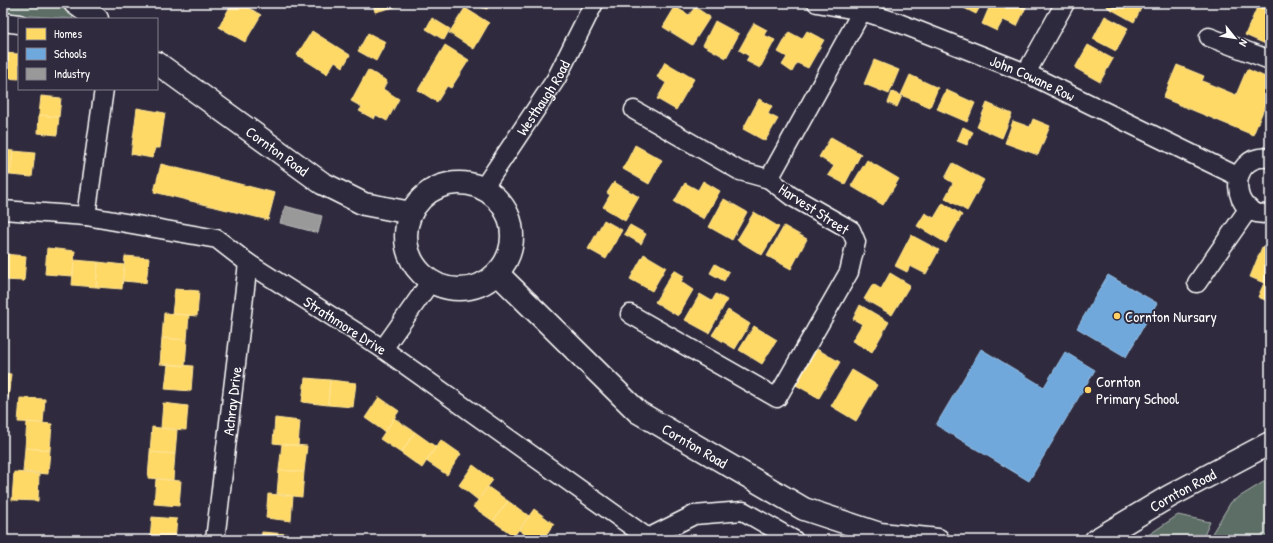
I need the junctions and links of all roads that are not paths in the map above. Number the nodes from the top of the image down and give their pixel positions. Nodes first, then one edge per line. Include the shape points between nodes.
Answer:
1 (76, 3) edge
2 (594, 3) edge
3 (817, 3) edge
4 (1066, 3) edge
5 (862, 11) junction
6 (96, 18) edge
7 (3, 22) edge
8 (18, 24) edge
9 (1209, 37) dead end
10 (1270, 60) edge
11 (158, 64) edge
12 (1026, 73) junction
13 (104, 90) edge
14 (634, 110) dead end
15 (1270, 158) edge
16 (1239, 176) junction
17 (769, 179) junction
18 (484, 187) junction
19 (1249, 208) junction
20 (3, 210) edge
21 (411, 213) junction
22 (1270, 213) edge
23 (86, 216) junction
24 (248, 263) junction
25 (497, 274) junction
26 (431, 281) junction
27 (1196, 283) dead end
28 (630, 314) dead end
29 (383, 349) junction
30 (1270, 443) edge
31 (647, 539) edge
32 (215, 540) edge
33 (794, 540) edge
34 (938, 540) edge
35 (1096, 540) edge

1 - 6 main road
2 - 18 street, Westhaugh Road via 556,78
3 - 5 street, John Cowane Row
4 - 12 street
5 - 12 street, John Cowane Row
5 - 17 street
7 - 8 street
9 - 10 street
11 - 21 main road, Cornton Road via 322,184 364,204
12 - 16 street, John Cowane Row
13 - 23 street
14 - 17 street, Harvest Street via 740,171
15 - 16 street via 1256,159 1249,163
16 - 19 street via 1238,194
17 - 28 street, Harvest Street via 791,196 851,230 856,242 849,272 777,398
18 - 21 main road via 462,182 441,185 421,198
18 - 25 main road via 501,201 513,229 511,252
19 - 22 street via 1257,212
19 - 27 street
20 - 23 street, Strathmore Drive
21 - 26 main road via 406,229 406,245 414,264
23 - 24 street, Strathmore Drive via 217,239
24 - 29 street, Strathmore Drive
24 - 32 street, Achray Drive
25 - 26 main road via 476,286 459,289 443,287
25 - 34 main road, Cornton Road via 638,412 804,509 880,534
26 - 29 street
29 - 31 street, Strathmore Drive
30 - 35 main road, Cornton Road via 1170,496
31 - 33 street via 694,514 743,511

